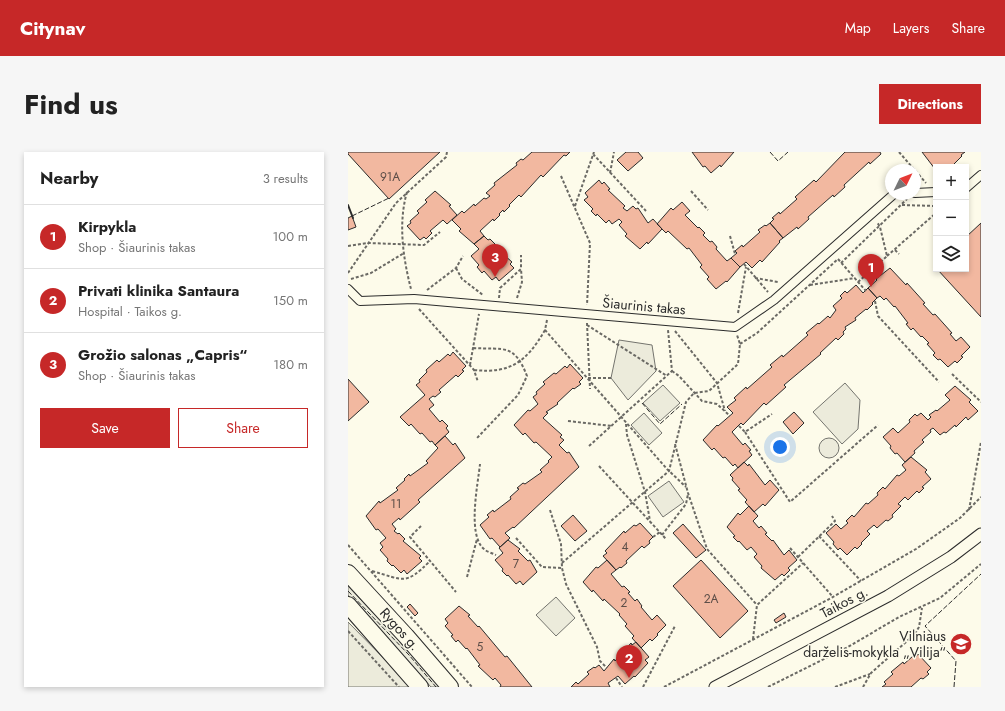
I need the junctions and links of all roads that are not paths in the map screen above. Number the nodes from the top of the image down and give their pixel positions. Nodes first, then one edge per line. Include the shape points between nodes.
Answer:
1 (981, 175) edge
2 (969, 185) edge
3 (933, 192) edge
4 (921, 193) edge
5 (887, 200) edge
6 (348, 289) edge
7 (981, 534) edge
8 (348, 573) edge
9 (348, 605) edge
10 (420, 687) edge
11 (450, 687) edge
12 (715, 687) edge

1 - 2 street
3 - 4 street
5 - 6 street, Šiaurinis takas via 774,300 735,327 412,300 360,301
7 - 12 street, Taikos g. via 951,557 888,596
8 - 11 main road, Rygos g.
9 - 10 main road, Rygos g.

